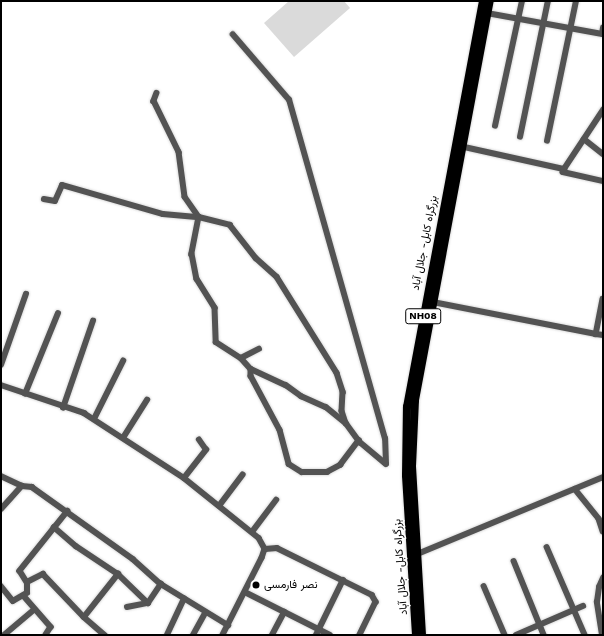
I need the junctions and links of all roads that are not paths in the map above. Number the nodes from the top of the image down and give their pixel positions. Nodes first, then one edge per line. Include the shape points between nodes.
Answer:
1 (483, 1) edge
2 (490, 1) edge
3 (522, 1) edge
4 (548, 1) edge
5 (576, 1) edge
6 (487, 13) junction
7 (519, 20) junction
8 (544, 23) junction
9 (571, 28) junction
10 (603, 28) edge
11 (233, 35) dead end
12 (157, 93) dead end
13 (603, 110) edge
14 (600, 119) edge
15 (495, 126) dead end
16 (520, 137) dead end
17 (584, 139) junction
18 (547, 140) dead end
19 (458, 146) junction
20 (603, 154) edge
21 (564, 169) junction
22 (603, 181) edge
23 (44, 199) dead end
24 (199, 217) junction
25 (26, 294) dead end
26 (603, 299) edge
27 (432, 302) junction
28 (58, 313) dead end
29 (93, 321) dead end
30 (596, 334) junction
31 (603, 335) edge
32 (259, 349) dead end
33 (240, 358) junction
34 (123, 361) dead end
35 (1, 364) edge
36 (250, 370) junction
37 (1, 385) edge
38 (25, 394) junction
39 (147, 400) dead end
40 (63, 408) junction
41 (94, 419) junction
42 (346, 423) junction
43 (123, 438) junction
44 (199, 440) dead end
45 (359, 440) junction
46 (242, 475) dead end
47 (1, 476) edge
48 (603, 477) edge
49 (184, 478) junction
50 (22, 486) junction
51 (575, 489) junction
52 (276, 500) dead end
53 (219, 506) junction
54 (1, 509) edge
55 (68, 511) junction
56 (54, 527) junction
57 (603, 530) edge
58 (252, 532) junction
59 (547, 547) dead end
60 (265, 548) junction
61 (414, 555) junction
62 (514, 561) dead end
63 (118, 574) junction
64 (603, 578) edge
65 (343, 580) junction
66 (27, 582) junction
67 (161, 584) junction
68 (1, 586) edge
69 (484, 586) dead end
70 (245, 592) junction
71 (24, 596) junction
72 (184, 599) junction
73 (148, 603) junction
74 (583, 606) dead end
75 (127, 607) dead end
76 (34, 610) junction
77 (574, 610) junction
78 (284, 612) junction
79 (205, 613) junction
80 (84, 617) junction
81 (228, 625) junction
82 (540, 625) junction
83 (318, 632) edge
84 (4, 635) edge
85 (47, 635) edge
86 (105, 635) edge
87 (167, 635) edge
88 (193, 635) edge
89 (223, 635) edge
90 (272, 635) edge
91 (330, 635) edge
92 (360, 635) edge
93 (416, 635) edge
94 (422, 635) edge
95 (505, 635) edge
96 (516, 635) edge
97 (544, 635) edge
98 (585, 635) edge
99 (602, 635) edge

1 - 19 highway, بزرگراه کابل- جلال آباد / NH08
2 - 6 highway, بزرگراه کابل- جلال آباد / NH08
3 - 7 street
4 - 8 street
5 - 9 street
6 - 7 street
6 - 19 highway, بزرگراه کابل- جلال آباد / NH08
7 - 8 street
7 - 15 street
8 - 9 street
8 - 16 street
9 - 10 street via 602,34
9 - 18 street
11 - 45 street via 289,100 385,439 386,464
12 - 24 street via 154,100 179,152 185,197
13 - 14 street
14 - 17 street
17 - 20 street
17 - 21 street
19 - 21 street
19 - 27 highway, بزرگراه کابل- جلال آباد / NH08
19 - 61 highway, بزرگراه کابل- جلال آباد / NH08 via 407,407 406,475
21 - 22 street via 563,172
23 - 24 street via 55,201 62,185 163,214
24 - 33 street via 192,254 198,279 215,308 216,342
24 - 42 street via 230,225 256,258 277,277 336,373 343,392 342,411
25 - 35 street
26 - 30 street
27 - 30 street
27 - 61 highway, بزرگراه کابل- جلال آباد / NH08 via 413,426
28 - 38 street
29 - 40 street
30 - 31 street
32 - 33 street
33 - 36 street
34 - 41 street
36 - 42 street via 286,385 301,396 326,407
36 - 45 street via 280,430 289,464 302,472 327,472 340,465
37 - 38 street
38 - 40 street
39 - 43 street
40 - 41 street via 84,413
41 - 43 street
42 - 45 street
43 - 49 street
44 - 49 street via 206,450
46 - 53 street
47 - 50 street
48 - 51 street
49 - 53 street
50 - 54 street
50 - 55 street via 32,487
51 - 57 street via 599,519
51 - 61 street
52 - 58 street
53 - 58 street
55 - 56 street
55 - 67 street via 133,559
56 - 63 street via 76,546
56 - 66 street via 20,571
58 - 60 street
59 - 77 street
60 - 65 street via 277,548
60 - 70 street
61 - 93 highway, بزرگراه کابل- جلال آباد / NH08
61 - 94 highway, بزرگراه کابل- جلال آباد / NH08
62 - 82 street
63 - 73 street
63 - 80 street
64 - 99 street via 597,602
65 - 83 street
65 - 92 street via 369,592 376,600
66 - 71 street via 27,593
66 - 80 street via 43,574
67 - 72 street
67 - 73 street
68 - 71 street via 13,601
69 - 95 street
70 - 78 street
70 - 81 street
71 - 76 street
72 - 79 street
72 - 87 street
73 - 75 street
74 - 77 street
76 - 84 street
76 - 85 street via 51,627
77 - 82 street
77 - 98 street
78 - 83 street
78 - 90 street
79 - 81 street
79 - 88 street
80 - 86 street
81 - 89 street
82 - 96 street
82 - 97 street
83 - 91 street

